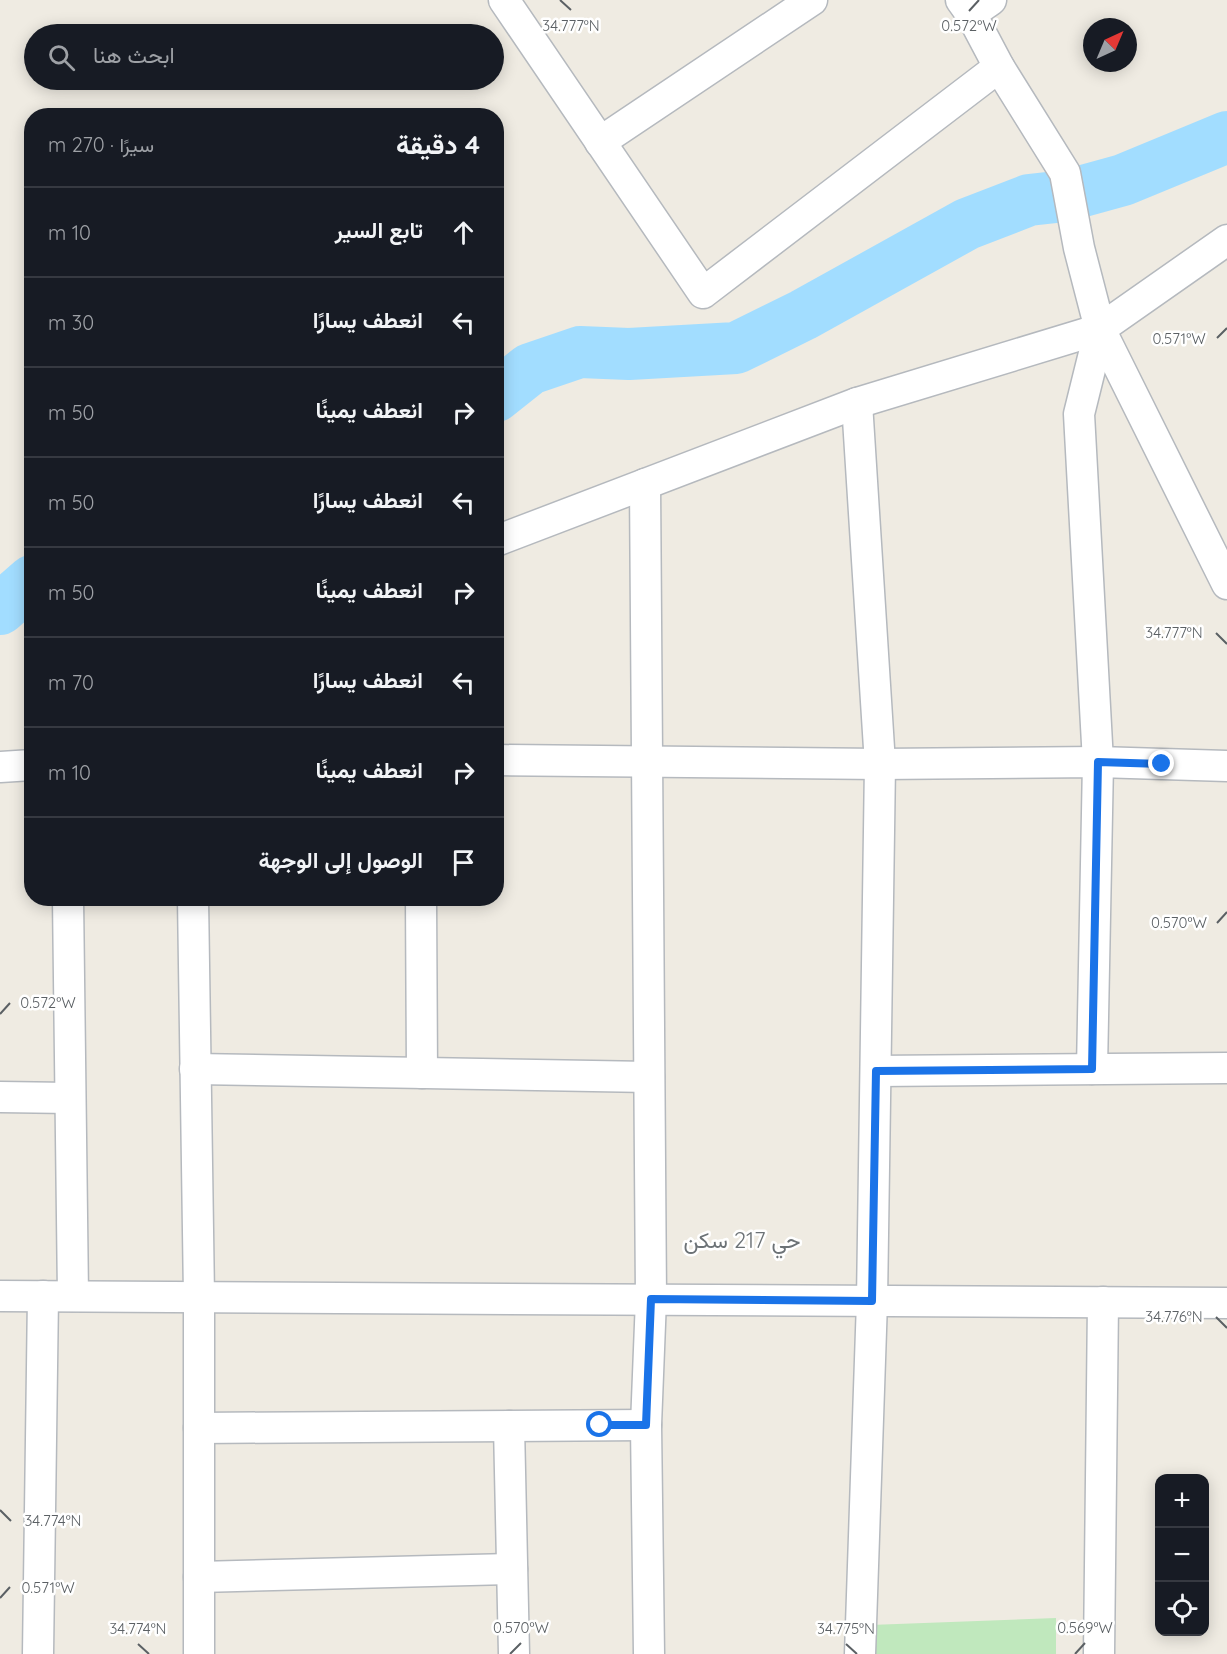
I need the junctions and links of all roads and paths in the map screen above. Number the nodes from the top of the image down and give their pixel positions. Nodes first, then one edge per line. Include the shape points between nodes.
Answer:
1 (504, 0) edge
2 (812, 0) edge
3 (974, 5) edge
4 (999, 68) junction
5 (600, 142) junction
6 (1227, 240) edge
7 (1100, 329) junction
8 (857, 403) junction
9 (645, 484) junction
10 (504, 538) edge
11 (1227, 584) edge
12 (504, 760) edge
13 (646, 761) junction
14 (1098, 762) junction
15 (880, 764) junction
16 (24, 766) edge
17 (1227, 766) edge
18 (0, 767) edge
19 (68, 906) edge
20 (193, 906) edge
21 (420, 906) edge
22 (1227, 1068) edge
23 (195, 1069) junction
24 (1092, 1069) junction
25 (876, 1071) junction
26 (422, 1073) junction
27 (649, 1077) junction
28 (0, 1097) edge
29 (70, 1098) junction
30 (0, 1296) edge
31 (43, 1296) junction
32 (73, 1296) junction
33 (199, 1297) junction
34 (651, 1299) junction
35 (872, 1301) junction
36 (1103, 1302) junction
37 (1227, 1303) edge
38 (646, 1425) junction
39 (509, 1426) junction
40 (199, 1428) junction
41 (512, 1569) junction
42 (199, 1576) junction
43 (38, 1654) edge
44 (198, 1654) edge
45 (514, 1654) edge
46 (649, 1654) edge
47 (860, 1654) edge
48 (1099, 1654) edge

1 - 5 street
2 - 5 street
3 - 4 street
4 - 5 street via 703,293
4 - 7 street via 1065,173
6 - 7 street
7 - 8 street
7 - 11 street
7 - 14 street via 1079,414
8 - 9 street
8 - 15 street
9 - 10 street
9 - 13 street
12 - 13 street
13 - 15 street
13 - 27 street
14 - 15 street
14 - 17 street
14 - 24 street
15 - 25 street
16 - 18 street
19 - 29 street
20 - 23 street
21 - 26 street
22 - 24 street
23 - 26 street
23 - 33 street
24 - 25 street
25 - 35 street
26 - 27 street
27 - 34 street
28 - 29 street
29 - 32 street
30 - 31 street
31 - 32 street
31 - 43 street
32 - 33 street
33 - 34 street
33 - 40 street
34 - 35 street
34 - 38 street
35 - 36 street
35 - 47 street
36 - 37 street
36 - 48 street
38 - 39 street
38 - 46 street
39 - 40 street
39 - 41 street
40 - 42 street
41 - 42 street
41 - 45 street
42 - 44 street

